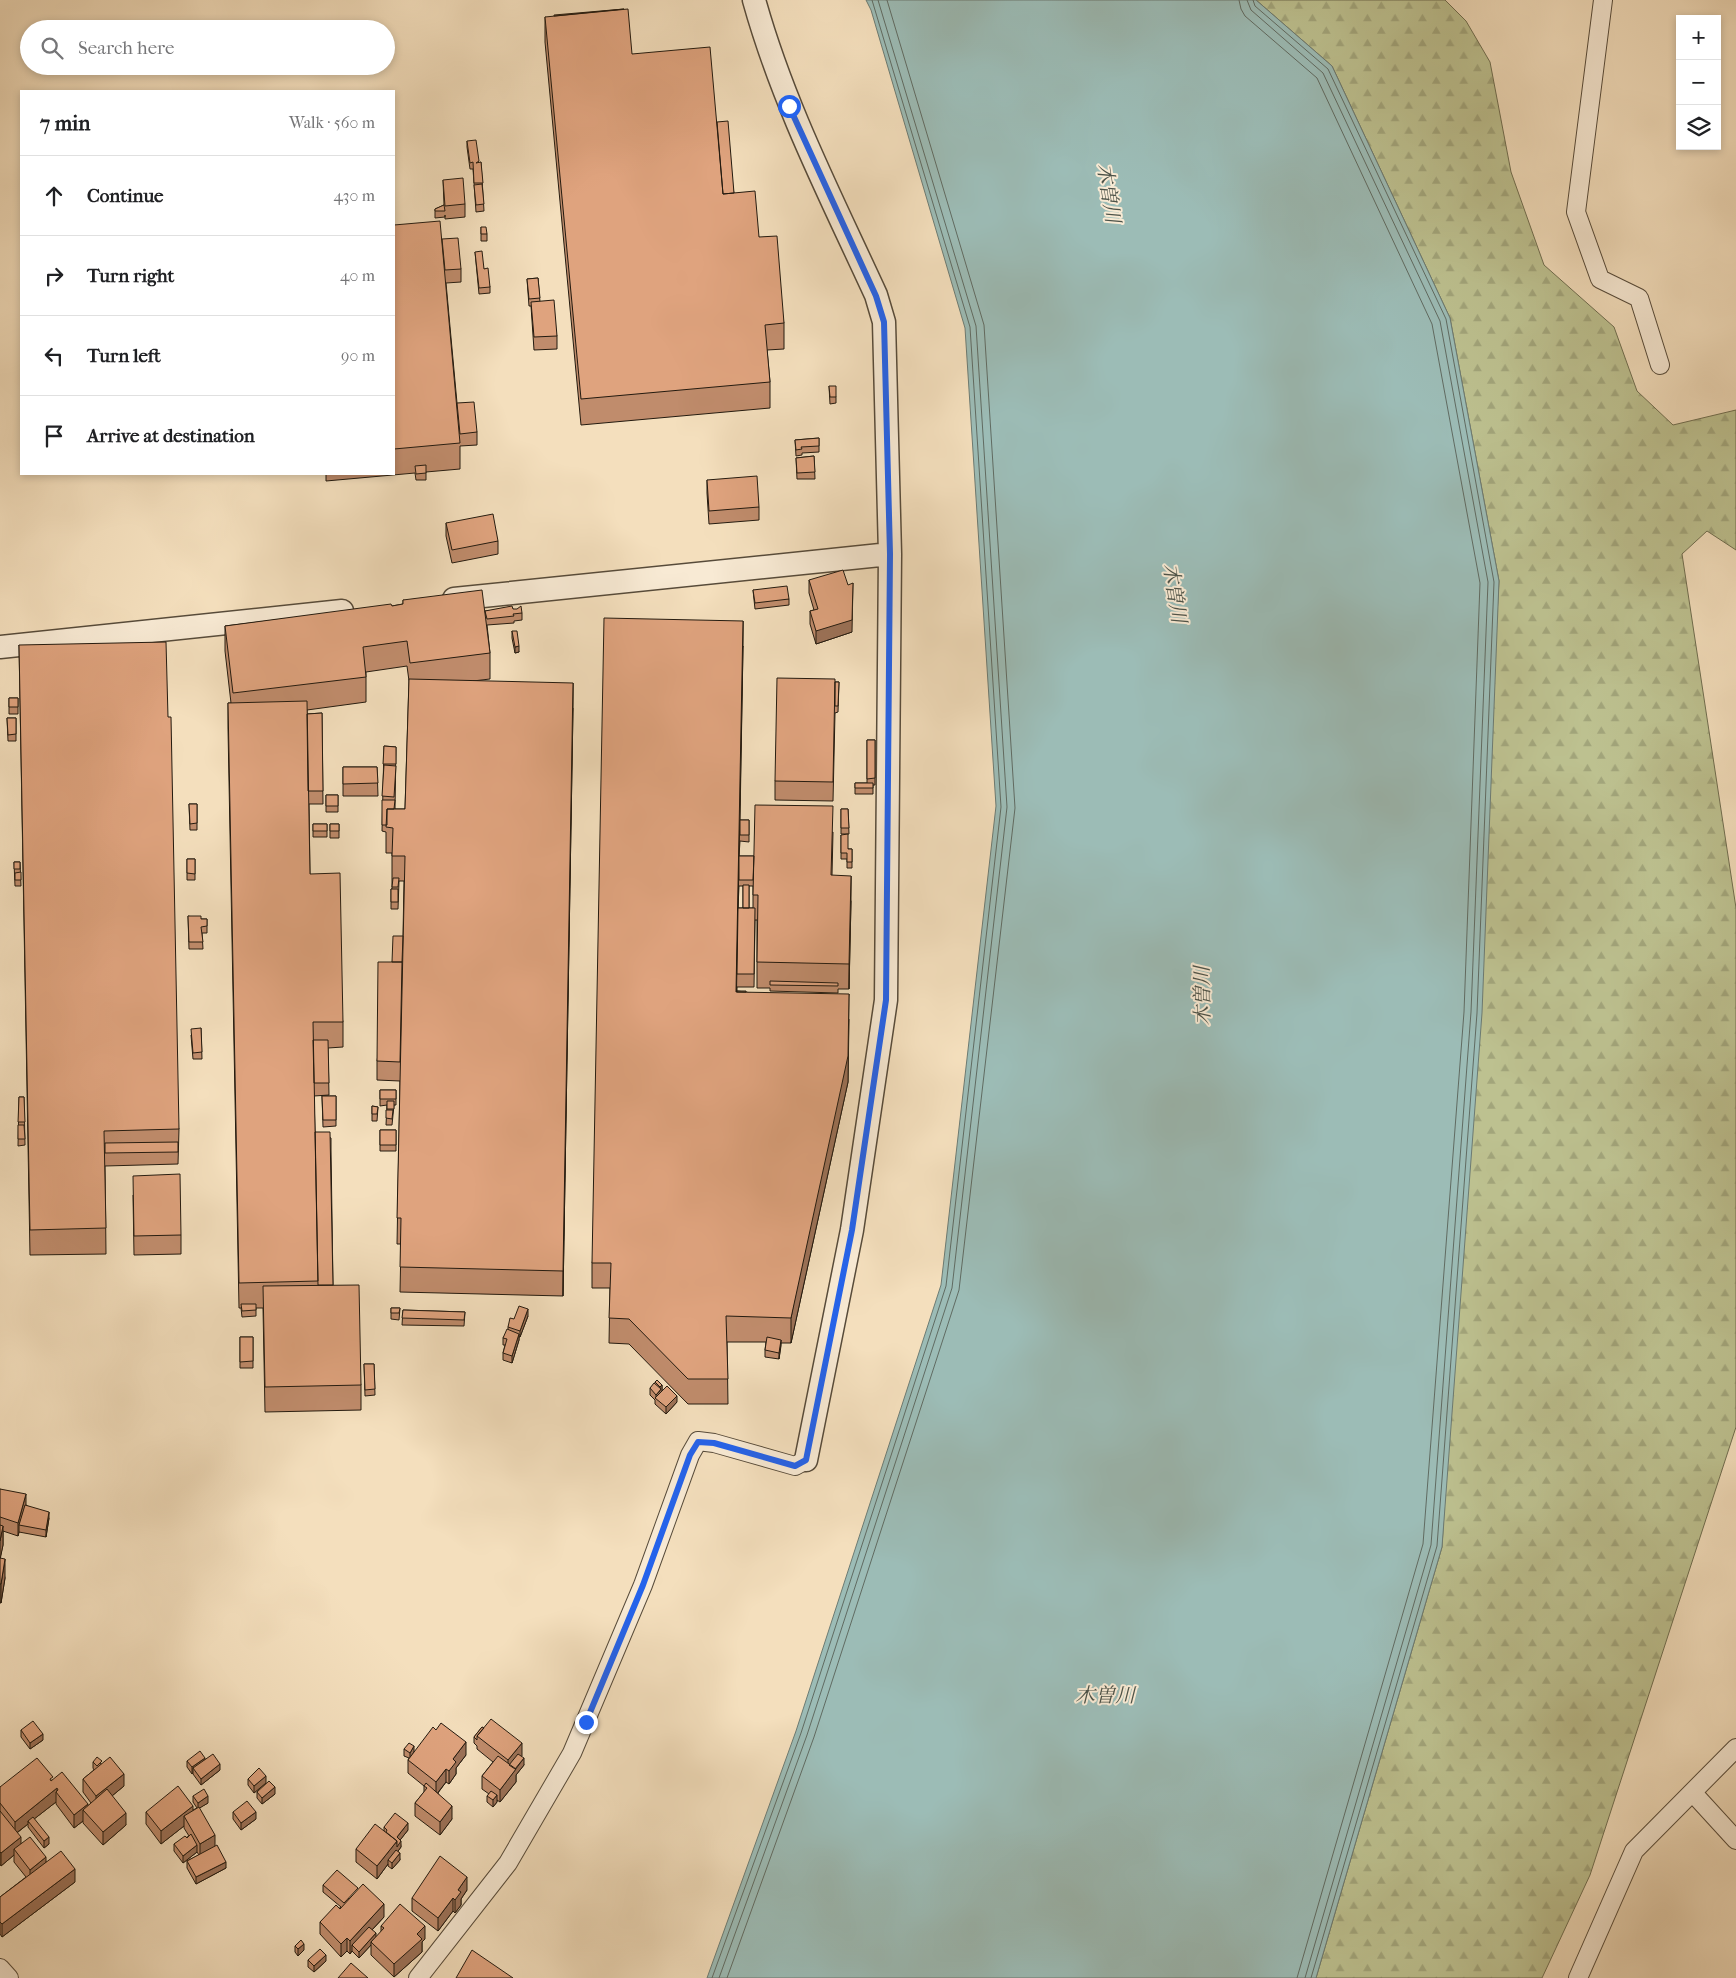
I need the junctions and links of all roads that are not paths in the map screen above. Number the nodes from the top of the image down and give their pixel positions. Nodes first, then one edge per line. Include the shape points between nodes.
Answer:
1 (754, 0) edge
2 (1603, 0) edge
3 (1660, 365) dead end
4 (890, 554) junction
5 (435, 601) edge
6 (366, 609) edge
7 (0, 647) edge
8 (806, 1460) joint
9 (1736, 1748) edge
10 (1693, 1792) junction
11 (1736, 1840) edge
12 (0, 1968) edge
13 (9, 1978) edge
14 (418, 1978) edge
15 (1578, 1978) edge

1 - 4 street via 769,54 789,106 876,296 884,322
2 - 3 street via 1576,212 1600,279 1639,298
4 - 5 street
4 - 8 street via 886,1000 852,1230
6 - 7 street
8 - 14 street via 795,1466 714,1443 698,1442 690,1455 643,1585 572,1753 508,1863
9 - 10 street
10 - 11 street
10 - 15 street via 1634,1850
12 - 13 street

